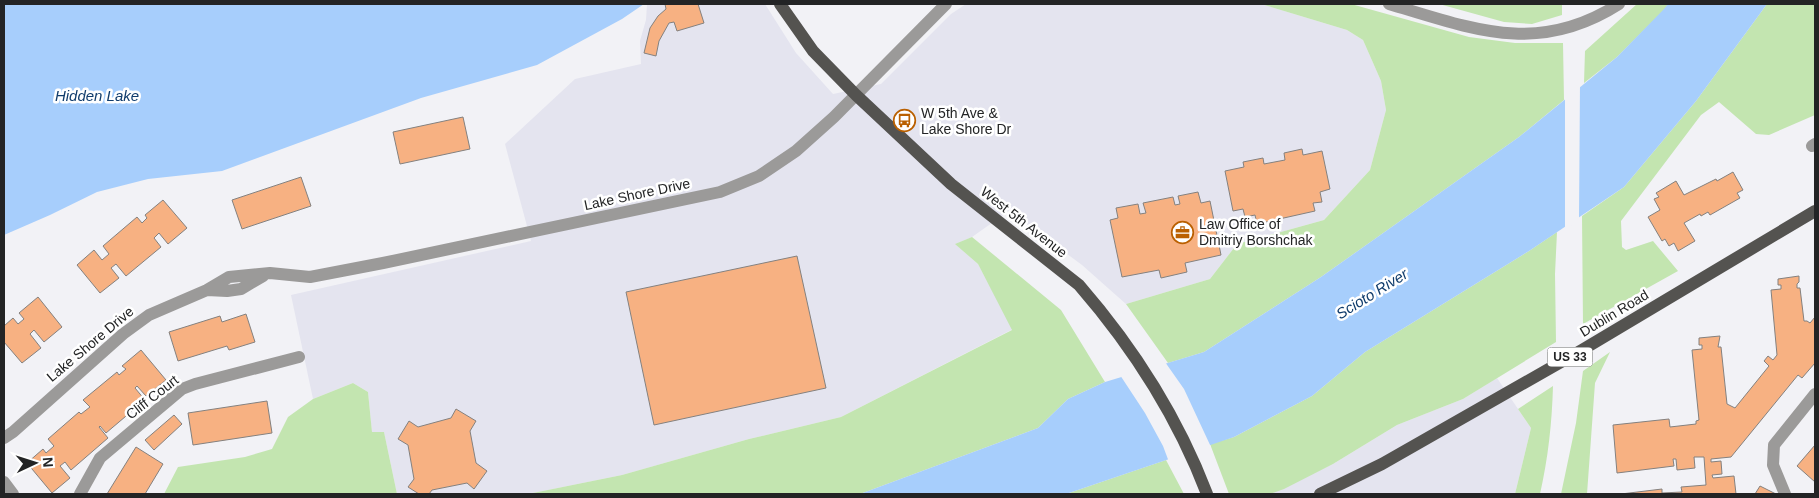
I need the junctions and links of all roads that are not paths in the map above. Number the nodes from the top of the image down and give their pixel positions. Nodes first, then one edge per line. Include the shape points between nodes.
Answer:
1 (780, 4) edge
2 (946, 4) edge
3 (1388, 4) edge
4 (1619, 4) edge
5 (1421, 8) edge
6 (856, 95) junction
7 (1815, 211) edge
8 (299, 356) dead end
9 (1815, 394) edge
10 (4, 438) edge
11 (4, 482) edge
12 (1206, 492) edge
13 (13, 494) edge
14 (80, 494) edge
15 (1320, 494) edge
16 (1784, 494) edge

1 - 6 main road, West 5th Avenue via 813,51
2 - 6 street, Lake Shore Drive
3 - 5 street
4 - 5 street via 1576,26 1530,34 1489,32
6 - 10 street, Lake Shore Drive via 782,162 759,176 720,192 383,263 310,276 270,272 241,289 207,290 149,315
6 - 12 main road, West 5th Avenue via 951,184 1079,285 1141,367 1186,444
7 - 15 main road, Dublin Road / US 33 via 1582,350 1382,464
8 - 14 street, Cliff Court via 182,389 100,458
9 - 16 street via 1774,445 1773,465
11 - 13 street

